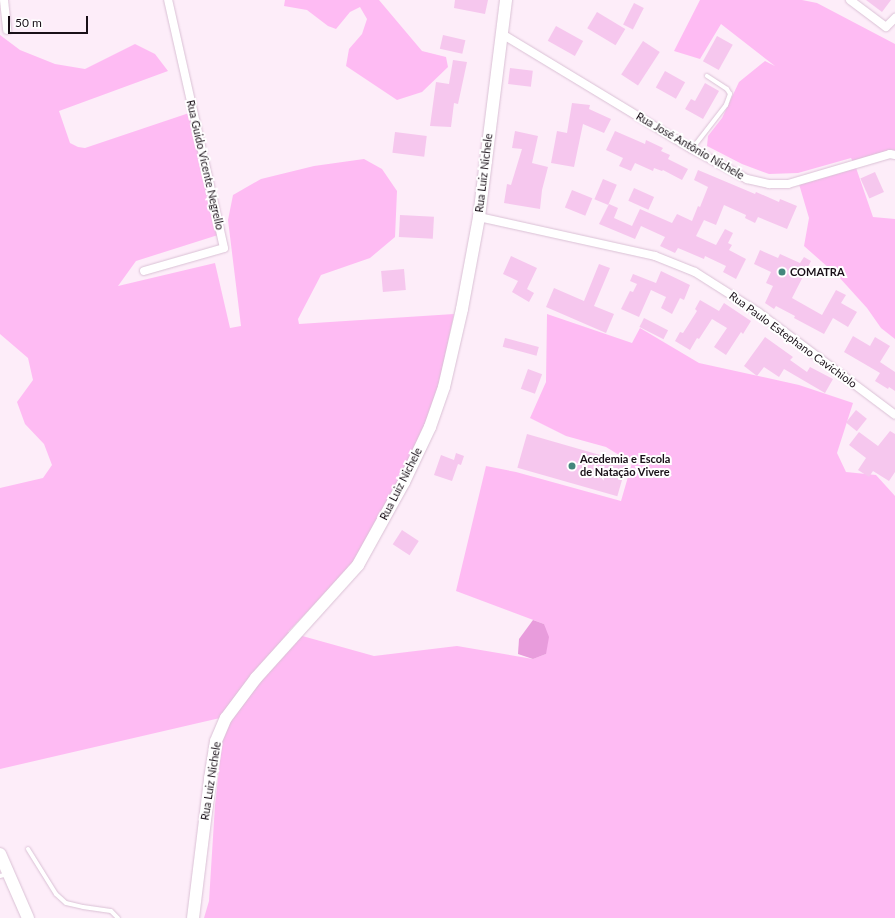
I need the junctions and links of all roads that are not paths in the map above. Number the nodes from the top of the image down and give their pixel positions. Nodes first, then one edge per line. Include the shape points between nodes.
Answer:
1 (4, 0) edge
2 (168, 0) edge
3 (506, 0) edge
4 (850, 0) edge
5 (895, 18) edge
6 (8, 30) dead end
7 (502, 34) junction
8 (707, 76) dead end
9 (692, 149) junction
10 (895, 155) edge
11 (479, 217) junction
12 (144, 271) dead end
13 (895, 415) edge
14 (28, 849) dead end
15 (0, 854) edge
16 (4, 875) edge
17 (28, 918) edge
18 (118, 918) edge
19 (193, 918) edge

1 - 6 street
2 - 12 street, Rua Guido Vicente Negrello via 224,248
3 - 7 street, Rua Luiz Nichele
4 - 5 street via 886,27
7 - 9 street, Rua José Antônio Nichele
7 - 11 street, Rua Luiz Nichele
8 - 9 lane via 727,88 730,94 726,105
9 - 10 street, Rua José Antônio Nichele via 747,179 769,184 788,184 890,154
11 - 13 street, Rua Paulo Estephano Cavichiolo via 655,256 695,272 758,312
11 - 19 street, Rua Luiz Nichele via 444,387 430,427 404,482 358,565 256,678 226,718 216,741
14 - 18 lane via 56,894 66,903 111,911
15 - 16 street
16 - 17 street

